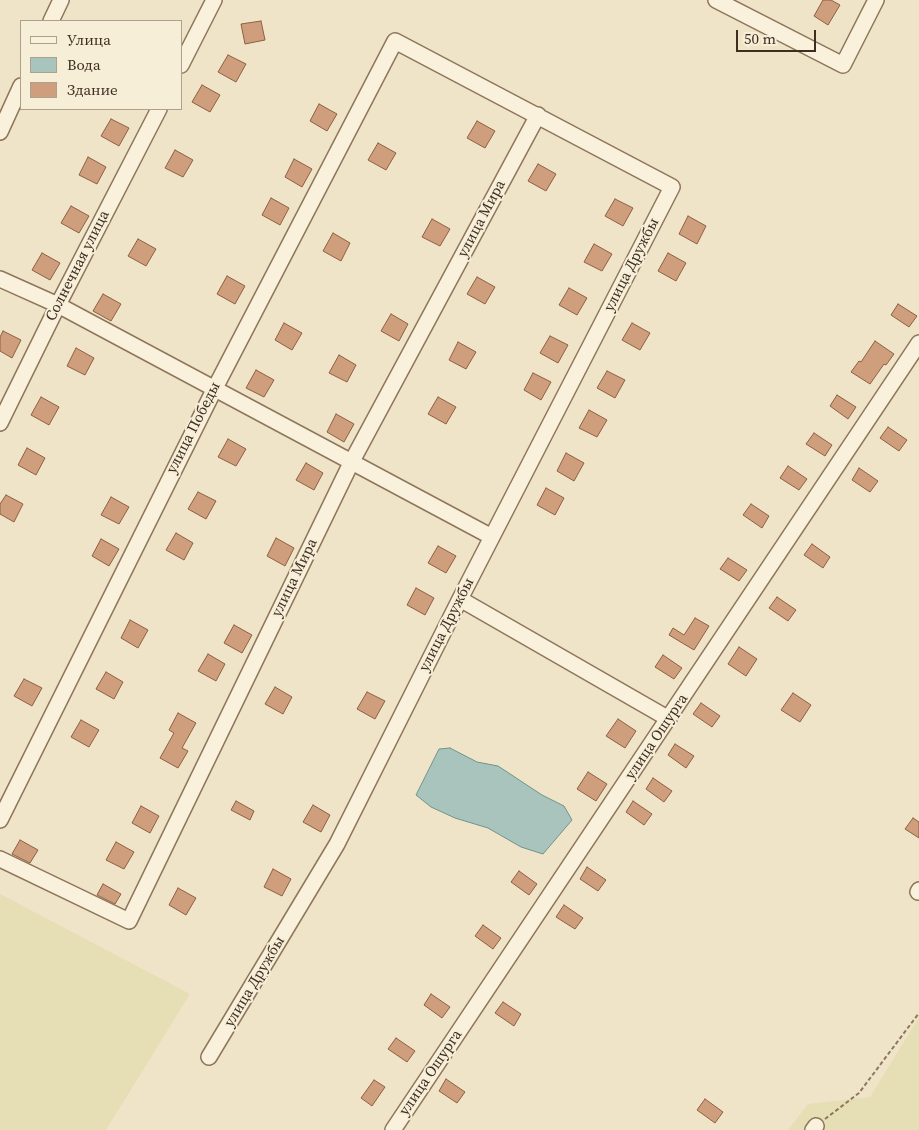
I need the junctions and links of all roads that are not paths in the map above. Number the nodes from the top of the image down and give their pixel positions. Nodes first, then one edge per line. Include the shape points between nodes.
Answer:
1 (61, 0) edge
2 (214, 0) edge
3 (876, 0) edge
4 (721, 1) edge
5 (52, 20) edge
6 (182, 62) edge
7 (20, 88) edge
8 (158, 110) edge
9 (538, 115) junction
10 (0, 132) edge
11 (0, 279) edge
12 (58, 305) junction
13 (919, 343) edge
14 (214, 390) junction
15 (0, 423) edge
16 (351, 463) junction
17 (492, 538) junction
18 (460, 599) junction
19 (669, 719) junction
20 (0, 820) edge
21 (0, 859) edge
22 (209, 1057) dead end
23 (393, 1130) edge

1 - 5 street
2 - 6 street
3 - 4 street via 843,65
7 - 10 street
8 - 12 street, Солнечная улица
9 - 14 street, улица Победы via 396,40
9 - 16 street, улица Мира
9 - 17 street, улица Дружбы via 672,187
11 - 12 street
12 - 14 street
12 - 15 street, Солнечная улица
13 - 19 street, улица Ошурга
14 - 16 street
14 - 20 street, улица Победы
16 - 17 street
16 - 21 street, улица Мира via 129,921
17 - 18 street, улица Дружбы
18 - 19 street
18 - 22 street, улица Дружбы via 337,844
19 - 23 street, улица Ошурга

